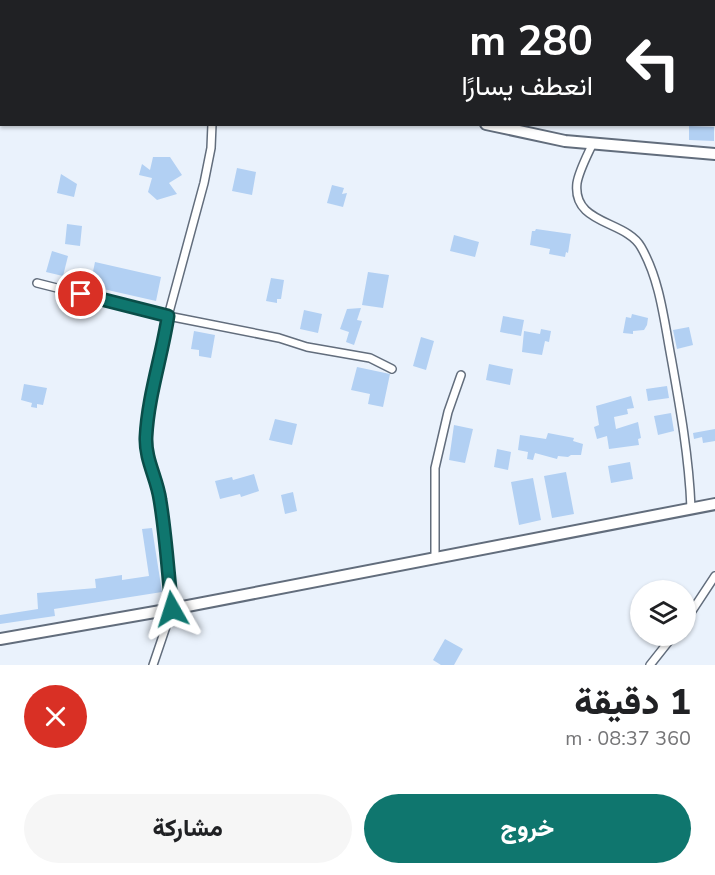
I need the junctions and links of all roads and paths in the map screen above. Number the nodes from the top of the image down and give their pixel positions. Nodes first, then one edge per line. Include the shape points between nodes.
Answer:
1 (212, 126) edge
2 (496, 126) edge
3 (592, 145) junction
4 (715, 154) edge
5 (37, 283) dead end
6 (168, 316) junction
7 (392, 369) dead end
8 (461, 375) dead end
9 (715, 504) edge
10 (691, 508) junction
11 (435, 558) junction
12 (715, 576) edge
13 (696, 605) edge
14 (172, 609) junction
15 (0, 639) edge
16 (664, 646) edge
17 (153, 665) edge
18 (650, 665) edge

1 - 6 street via 204,183
2 - 3 main road
3 - 4 main road
3 - 10 street via 577,184 580,200 591,216 631,235 651,269 660,297 676,389
5 - 6 street
6 - 7 street via 370,358
6 - 14 street via 154,376 146,439 149,467 160,496
8 - 11 street via 445,421 435,468
9 - 10 main road
10 - 11 main road
11 - 14 main road
12 - 13 street
14 - 15 main road
14 - 17 street
16 - 18 street

